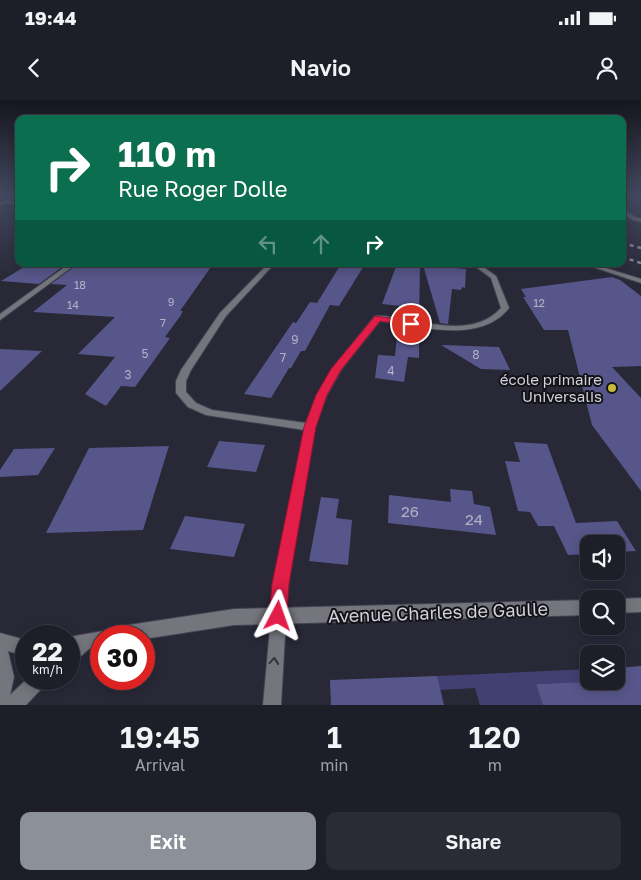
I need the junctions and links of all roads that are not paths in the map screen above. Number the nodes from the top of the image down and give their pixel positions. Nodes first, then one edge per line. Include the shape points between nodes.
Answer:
1 (69, 267) edge
2 (268, 267) edge
3 (479, 267) edge
4 (597, 267) edge
5 (641, 280) edge
6 (0, 318) edge
7 (310, 427) junction
8 (641, 605) edge
9 (625, 606) edge
10 (580, 607) edge
11 (278, 616) junction
12 (155, 629) edge
13 (0, 641) edge
14 (15, 645) edge
15 (0, 652) edge
16 (28, 690) edge
17 (0, 701) edge
18 (13, 705) edge
19 (272, 705) edge

1 - 6 street
2 - 7 street via 223,315 186,370 180,393 192,405 210,413
3 - 7 street via 494,277 505,308 500,315 468,328 456,329 378,318 337,369 322,395
4 - 5 street
7 - 11 street
8 - 9 street
10 - 11 street, Avenue Charles de Gaulle
11 - 12 street, Avenue Charles de Gaulle via 234,617
19 -> 11 street
13 - 14 street
15 - 17 street via 5,677
16 - 18 street

